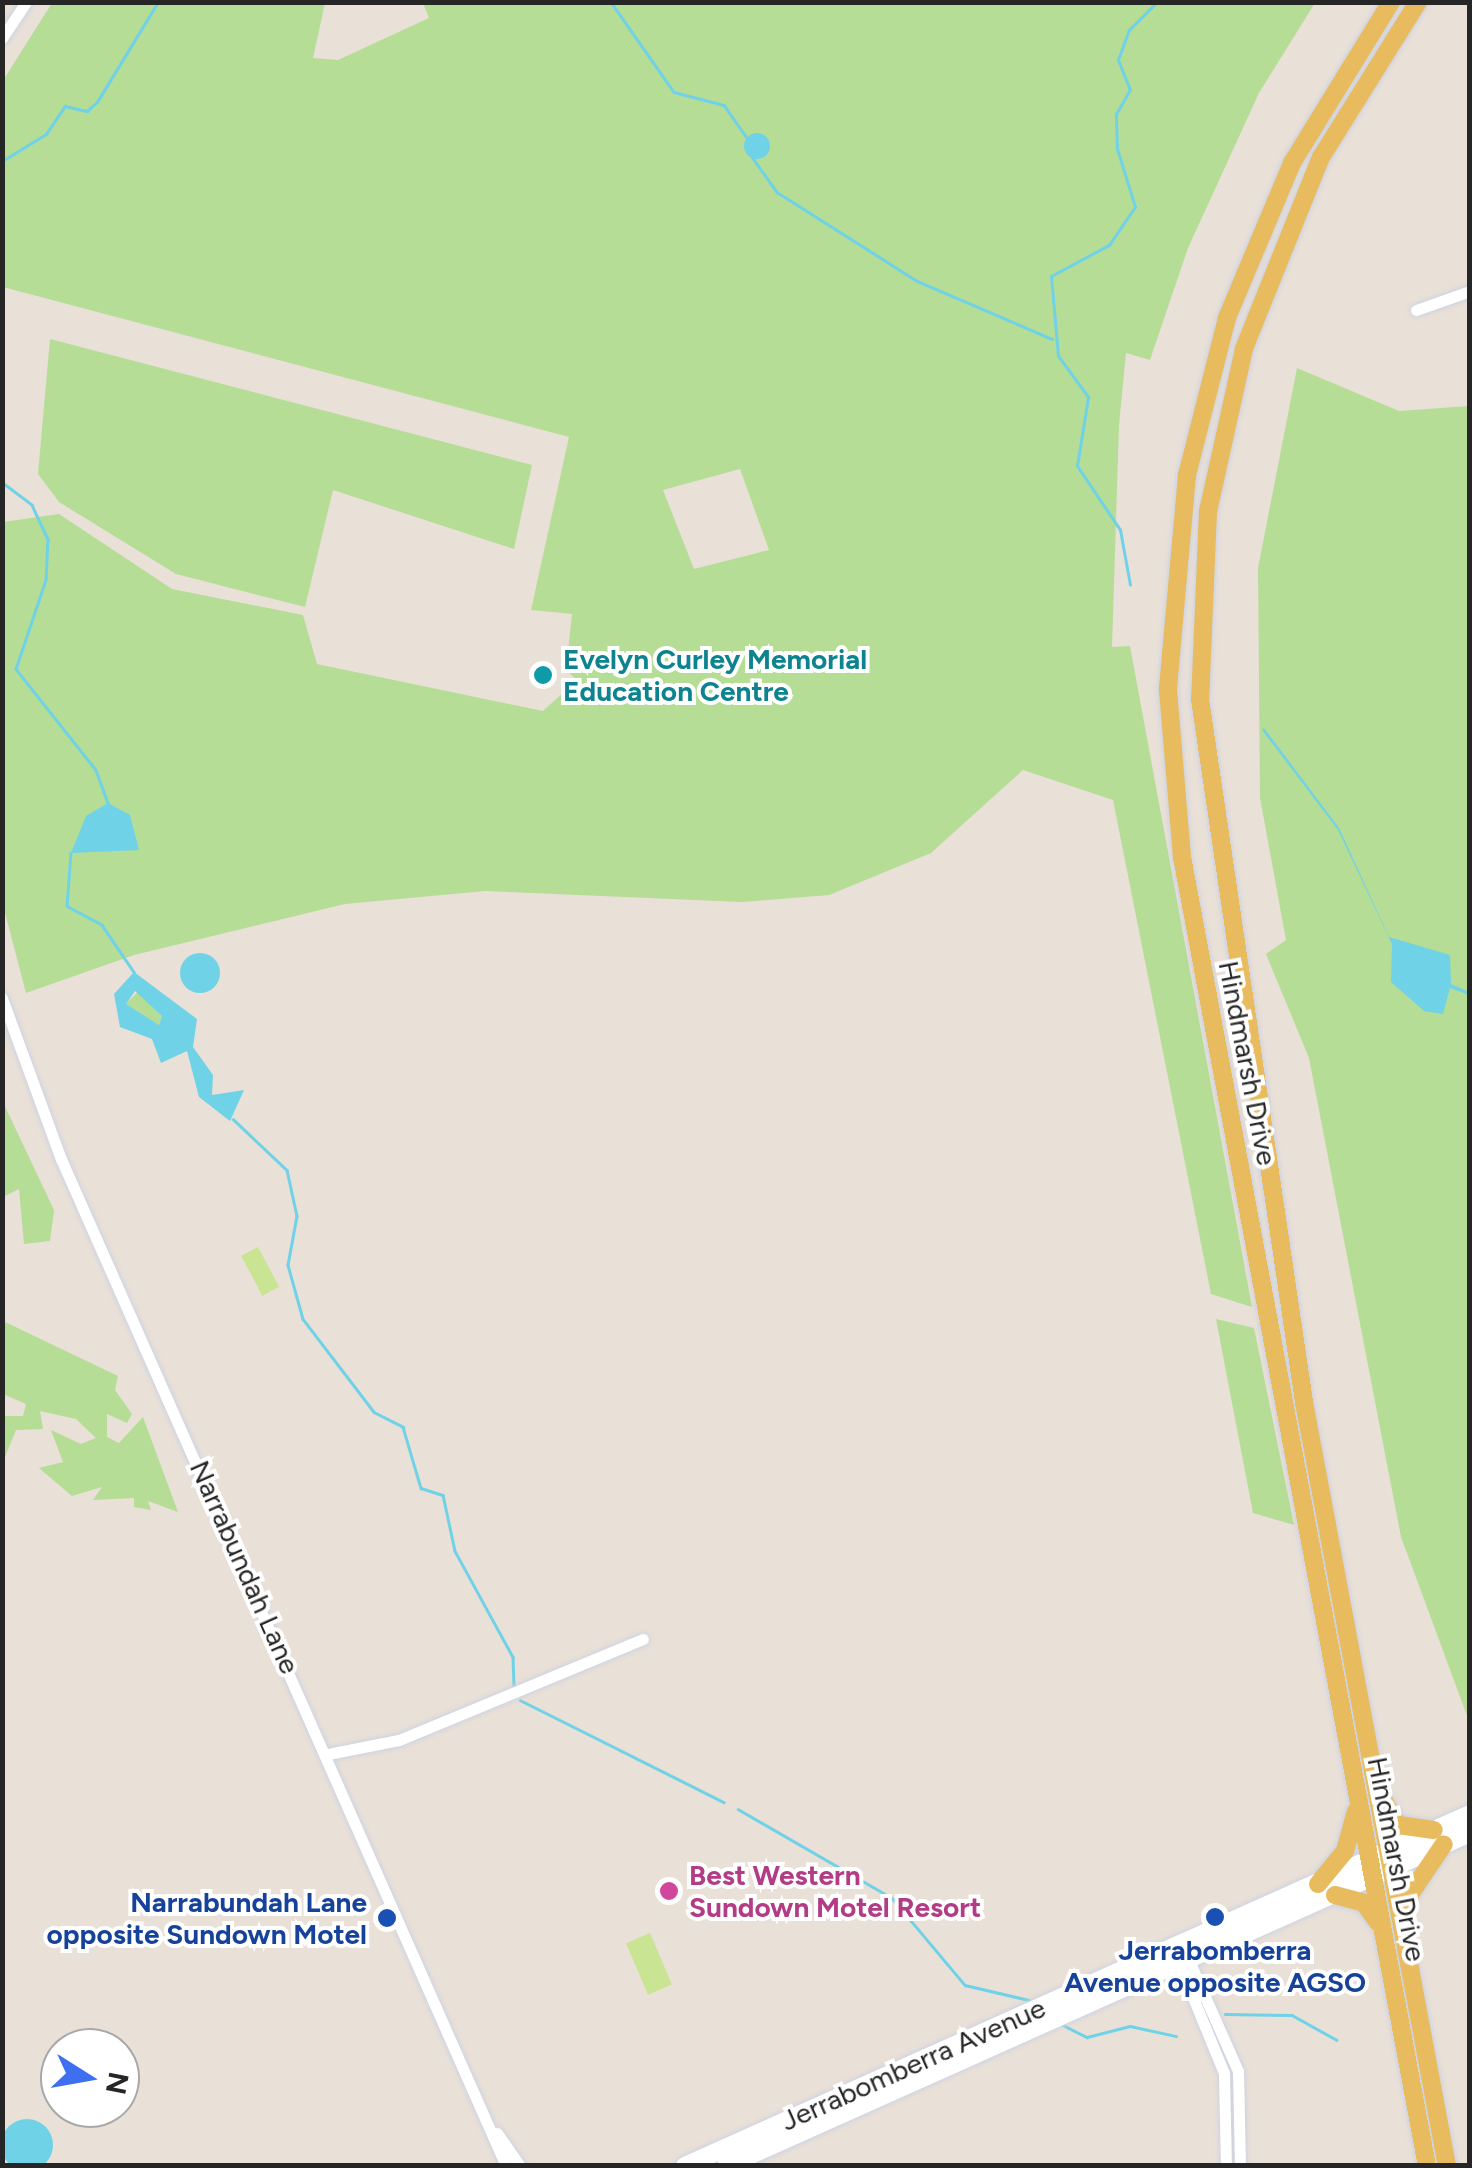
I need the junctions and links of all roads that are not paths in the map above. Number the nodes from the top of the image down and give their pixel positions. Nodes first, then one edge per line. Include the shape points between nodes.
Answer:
1 (26, 2) edge
2 (1390, 2) edge
3 (1418, 2) edge
4 (2, 38) edge
5 (1470, 291) edge
6 (1416, 310) dead end
7 (2, 998) edge
8 (1290, 1318) junction
9 (1268, 1323) junction
10 (643, 1639) dead end
11 (1367, 1743) junction
12 (328, 1754) junction
13 (1357, 1793) junction
14 (1470, 1814) edge
15 (1470, 1833) edge
16 (1439, 1837) junction
17 (1369, 1859) junction
18 (1390, 1860) junction
19 (1372, 1879) junction
20 (1318, 1884) junction
21 (1335, 1895) junction
22 (1399, 1910) junction
23 (1382, 1927) junction
24 (1182, 1957) junction
25 (1153, 1966) junction
26 (497, 2132) junction
27 (506, 2166) edge
28 (520, 2166) edge
29 (685, 2166) edge
30 (726, 2166) edge
31 (1226, 2166) edge
32 (1240, 2166) edge
33 (1427, 2166) edge
34 (1448, 2166) edge

1 - 4 street
2 - 9 main road, Hindmarsh Drive via 1310,128 1239,284 1200,410 1174,569 1177,820
3 - 8 main road, Hindmarsh Drive via 1322,157 1262,294 1224,426 1203,562 1204,751
5 - 6 street
7 - 12 street, Narrabundah Lane via 61,1159
8 - 9 main road
8 - 11 main road, Hindmarsh Drive
9 - 13 main road, Hindmarsh Drive
10 - 12 street via 399,1740
11 - 16 main road via 1391,1818
11 - 18 main road, Hindmarsh Drive
12 - 26 street, Narrabundah Lane
13 - 17 main road, Hindmarsh Drive
13 - 20 main road via 1345,1851
14 - 16 street, Jerrabomberra Avenue
15 - 16 street, Jerrabomberra Avenue
16 - 18 street, Jerrabomberra Avenue
16 - 22 main road
17 - 18 street, Jerrabomberra Avenue
17 - 19 main road, Hindmarsh Drive
17 - 20 street, Jerrabomberra Avenue
18 - 19 street, Jerrabomberra Avenue
18 - 22 main road, Hindmarsh Drive
19 - 21 street, Jerrabomberra Avenue
19 - 23 main road, Hindmarsh Drive
20 - 24 street, Jerrabomberra Avenue
21 - 23 main road via 1364,1903
21 - 24 street, Jerrabomberra Avenue
22 - 34 main road, Hindmarsh Drive
23 - 33 main road, Hindmarsh Drive
24 - 25 street, Jerrabomberra Avenue
24 - 31 street via 1224,2073
24 - 32 street via 1238,2070
25 - 29 street, Jerrabomberra Avenue
25 - 30 street, Jerrabomberra Avenue
26 - 27 street, Narrabundah Lane
26 - 28 street, Narrabundah Lane

